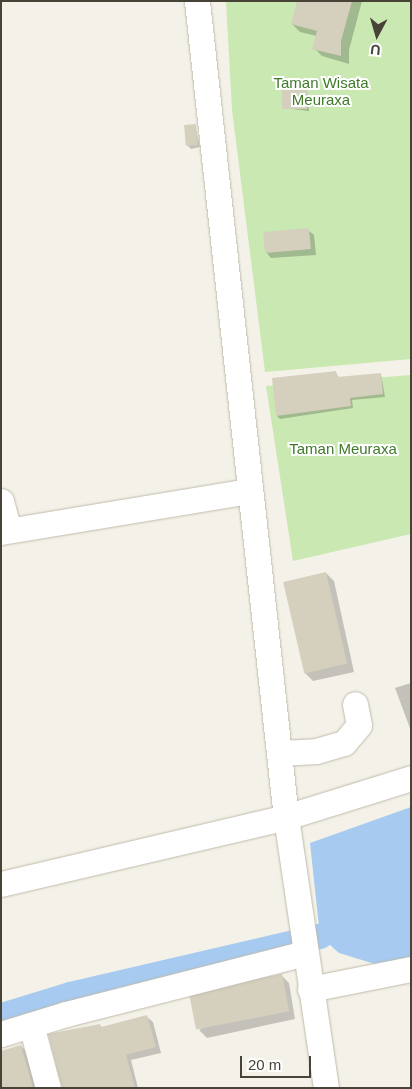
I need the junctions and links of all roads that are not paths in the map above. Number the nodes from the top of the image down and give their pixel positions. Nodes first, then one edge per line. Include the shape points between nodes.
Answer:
1 (197, 1) edge
2 (250, 491) junction
3 (1, 501) edge
4 (5, 531) edge
5 (355, 704) dead end
6 (280, 753) junction
7 (411, 778) edge
8 (288, 822) junction
9 (1, 884) edge
10 (304, 946) junction
11 (411, 970) edge
12 (310, 989) junction
13 (31, 1025) junction
14 (1, 1034) edge
15 (48, 1088) edge
16 (326, 1088) edge

1 - 2 street
2 - 4 street
2 - 6 street
3 - 4 street
5 - 6 street via 359,725 344,743 316,751
6 - 8 street
7 - 8 street
8 - 9 street
8 - 10 street
10 - 12 street
10 - 13 street
11 - 12 street
12 - 16 street
13 - 14 street
13 - 15 street

